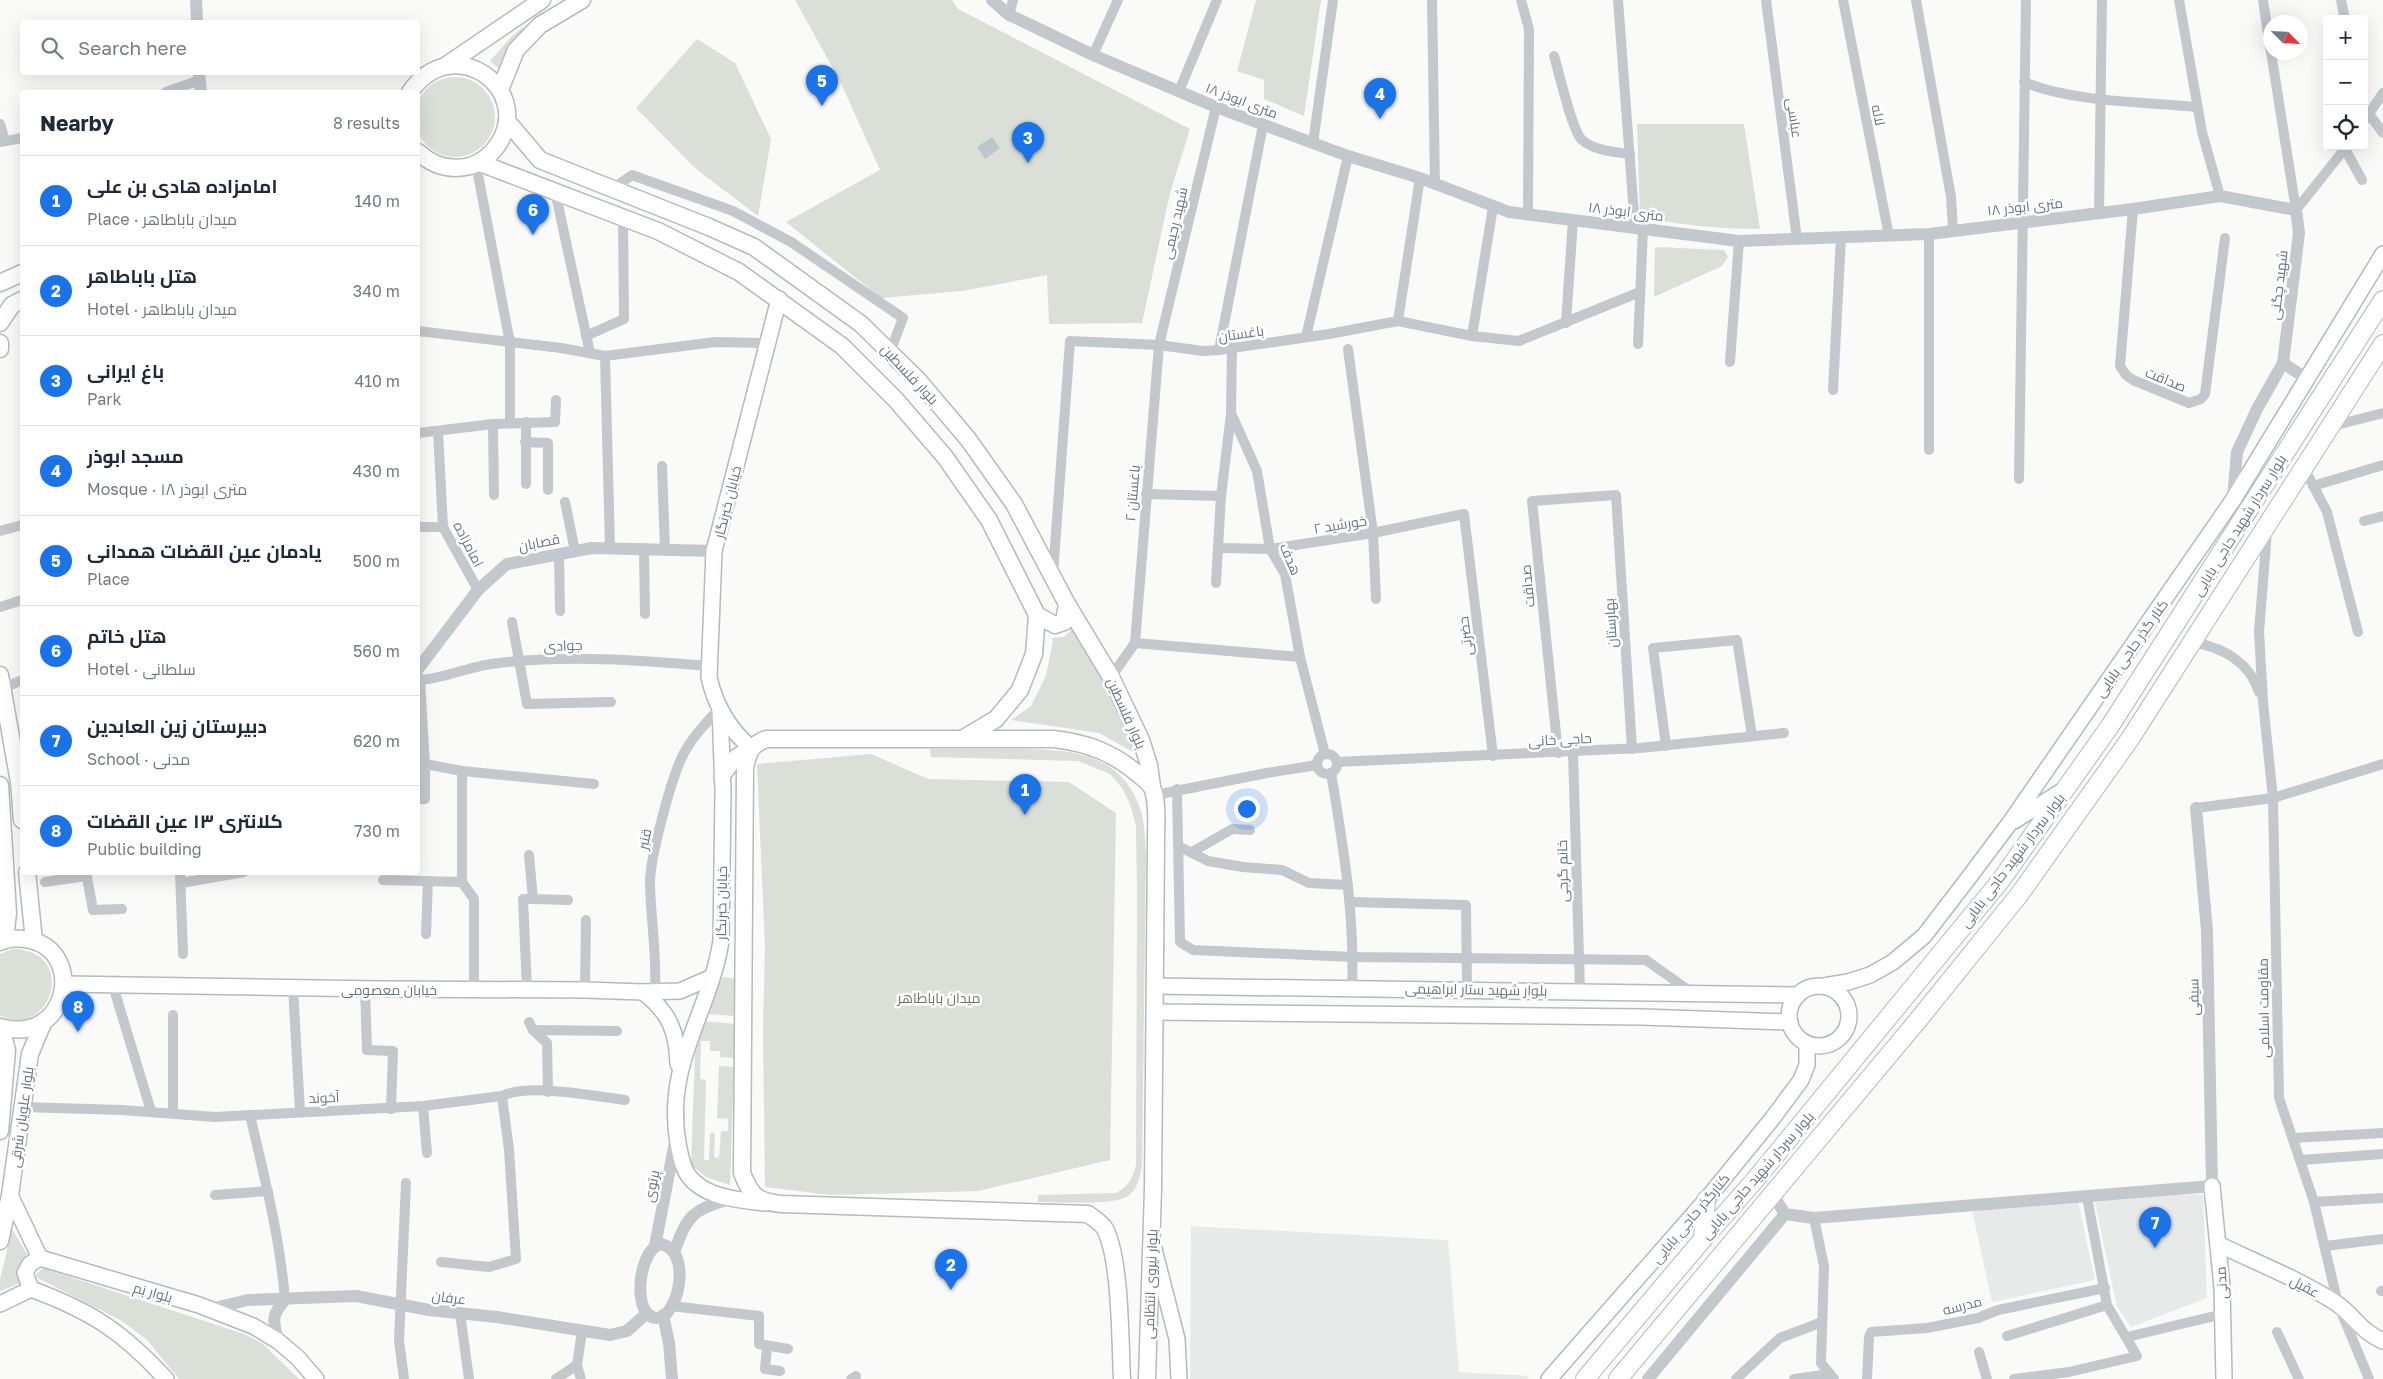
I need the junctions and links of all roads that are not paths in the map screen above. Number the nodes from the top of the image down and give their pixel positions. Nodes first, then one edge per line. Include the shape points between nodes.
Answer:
1 (196, 0) edge
2 (542, 0) edge
3 (582, 0) edge
4 (992, 0) edge
5 (1013, 0) edge
6 (1118, 0) edge
7 (1217, 0) edge
8 (1333, 0) edge
9 (1432, 0) edge
10 (1521, 0) edge
11 (1618, 0) edge
12 (1766, 0) edge
13 (1843, 0) edge
14 (1916, 0) edge
15 (2026, 0) edge
16 (2102, 0) edge
17 (2179, 0) edge
18 (2263, 0) edge
19 (2341, 0) edge
20 (1009, 15) junction
21 (2265, 15) edge
22 (2344, 15) edge
23 (197, 20) edge
24 (1093, 55) junction
25 (1554, 56) dead end
26 (2272, 60) edge
27 (445, 66) junction
28 (200, 82) edge
29 (2024, 82) junction
30 (414, 87) edge
31 (173, 90) edge
32 (500, 90) junction
33 (1179, 90) junction
34 (2383, 93) edge
35 (2102, 99) junction
36 (1216, 107) junction
37 (2197, 107) junction
38 (2368, 116) edge
39 (2368, 118) edge
40 (507, 121) junction
41 (0, 124) edge
42 (1263, 125) junction
43 (2383, 133) edge
44 (20, 138) edge
45 (2, 141) edge
46 (1313, 144) junction
47 (2344, 150) edge
48 (2347, 150) edge
49 (420, 154) edge
50 (1630, 154) junction
51 (1348, 156) junction
52 (478, 164) junction
53 (1420, 178) junction
54 (2362, 180) dead end
55 (1435, 185) junction
56 (612, 190) junction
57 (555, 191) junction
58 (2220, 196) junction
59 (1493, 207) junction
60 (2133, 209) junction
61 (2296, 210) junction
62 (2099, 213) junction
63 (1528, 214) junction
64 (622, 217) junction
65 (1573, 220) junction
66 (2022, 222) junction
67 (1639, 228) junction
68 (1953, 230) junction
69 (1929, 234) junction
70 (1889, 236) junction
71 (1840, 237) junction
72 (2226, 238) dead end
73 (1797, 239) junction
74 (1739, 240) junction
75 (2381, 260) edge
76 (20, 274) edge
77 (0, 284) edge
78 (1640, 292) junction
79 (778, 299) junction
80 (20, 301) edge
81 (2382, 305) edge
82 (1398, 321) junction
83 (0, 323) edge
84 (1566, 323) junction
85 (420, 332) edge
86 (2363, 333) junction
87 (586, 336) junction
88 (1472, 336) junction
89 (1306, 337) junction
90 (0, 343) edge
91 (510, 343) junction
92 (767, 343) junction
93 (1638, 344) dead end
94 (1159, 345) junction
95 (2383, 345) edge
96 (1232, 348) junction
97 (0, 349) edge
98 (1348, 349) dead end
99 (1219, 350) junction
100 (890, 352) junction
101 (590, 353) junction
102 (605, 356) junction
103 (1730, 362) dead end
104 (2283, 363) junction
105 (2308, 379) junction
106 (1833, 390) dead end
107 (556, 400) dead end
108 (1232, 413) junction
109 (2383, 413) edge
110 (526, 422) junction
111 (510, 423) junction
112 (493, 424) junction
113 (2331, 426) junction
114 (438, 431) junction
115 (420, 433) edge
116 (525, 442) junction
117 (1929, 450) dead end
118 (2383, 465) edge
119 (662, 466) dead end
120 (2304, 468) junction
121 (2019, 479) dead end
122 (526, 484) dead end
123 (2313, 486) junction
124 (548, 490) dead end
125 (494, 494) dead end
126 (1146, 494) junction
127 (1616, 495) joint
128 (1221, 496) junction
129 (2233, 500) junction
130 (565, 502) dead end
131 (1464, 514) joint
132 (2383, 516) edge
133 (2364, 521) dead end
134 (2267, 525) junction
135 (20, 526) edge
136 (420, 527) edge
137 (443, 527) junction
138 (0, 531) edge
139 (1373, 532) junction
140 (610, 547) junction
141 (644, 548) junction
142 (1219, 548) junction
143 (665, 549) junction
144 (1270, 549) junction
145 (575, 551) junction
146 (714, 551) junction
147 (559, 553) junction
148 (1053, 577) junction
149 (1216, 583) dead end
150 (478, 590) junction
151 (1376, 599) dead end
152 (20, 601) edge
153 (1067, 604) junction
154 (0, 607) edge
155 (560, 611) dead end
156 (645, 614) dead end
157 (1037, 615) junction
158 (512, 622) dead end
159 (2358, 632) dead end
160 (2193, 642) junction
161 (1135, 643) junction
162 (1300, 657) junction
163 (519, 661) junction
164 (709, 666) junction
165 (420, 672) edge
166 (420, 675) edge
167 (1111, 677) junction
168 (20, 681) edge
169 (2, 688) edge
170 (420, 697) edge
171 (611, 702) dead end
172 (2263, 702) junction
173 (720, 708) junction
174 (1784, 733) dead end
175 (1752, 736) junction
176 (964, 738) junction
177 (1666, 746) junction
178 (750, 748) junction
179 (1632, 749) junction
180 (1558, 752) junction
181 (1573, 752) junction
182 (1325, 754) junction
183 (1493, 756) junction
184 (1337, 762) junction
185 (426, 764) junction
186 (2383, 764) edge
187 (1317, 765) junction
188 (462, 771) junction
189 (1331, 773) junction
190 (722, 776) junction
191 (20, 777) edge
192 (594, 784) dead end
193 (0, 785) edge
194 (2066, 789) junction
195 (1177, 790) junction
196 (1153, 791) junction
197 (2273, 798) junction
198 (420, 799) edge
199 (1, 806) edge
200 (2196, 808) joint
201 (2009, 824) junction
202 (1250, 830) dead end
203 (1178, 846) junction
204 (1192, 852) junction
205 (529, 856) dead end
206 (27, 875) edge
207 (81, 875) edge
208 (86, 875) edge
209 (212, 875) edge
210 (181, 878) edge
211 (383, 880) dead end
212 (428, 881) junction
213 (45, 882) dead end
214 (462, 882) junction
215 (1348, 885) junction
216 (533, 899) junction
217 (568, 900) dead end
218 (1350, 902) junction
219 (122, 909) dead end
220 (586, 920) dead end
221 (426, 934) dead end
222 (3, 941) edge
223 (34, 941) junction
224 (183, 954) dead end
225 (1353, 957) junction
226 (1466, 957) junction
227 (1578, 958) junction
228 (712, 977) junction
229 (64, 984) junction
230 (113, 986) junction
231 (1155, 986) junction
232 (1196, 986) junction
233 (1824, 986) junction
234 (293, 988) junction
235 (1352, 988) junction
236 (365, 989) junction
237 (474, 989) junction
238 (527, 989) junction
239 (1467, 989) junction
240 (586, 990) junction
241 (1580, 990) junction
242 (649, 992) junction
243 (1690, 992) junction
244 (1798, 995) junction
245 (1155, 1012) junction
246 (1193, 1012) junction
247 (173, 1015) dead end
248 (1790, 1022) junction
249 (43, 1023) junction
250 (0, 1027) edge
251 (618, 1031) dead end
252 (1807, 1044) junction
253 (678, 1081) junction
254 (548, 1092) junction
255 (502, 1096) junction
256 (626, 1100) dead end
257 (423, 1106) junction
258 (22, 1107) junction
259 (391, 1109) junction
260 (151, 1111) junction
261 (300, 1111) junction
262 (1, 1112) edge
263 (173, 1113) junction
264 (250, 1115) junction
265 (0, 1131) edge
266 (676, 1132) junction
267 (2383, 1133) edge
268 (2293, 1138) junction
269 (427, 1153) dead end
270 (2383, 1154) edge
271 (2301, 1160) junction
272 (406, 1183) dead end
273 (2212, 1186) junction
274 (268, 1191) junction
275 (10, 1195) junction
276 (215, 1195) dead end
277 (1773, 1195) junction
278 (2087, 1196) junction
279 (2383, 1198) edge
280 (730, 1199) junction
281 (1706, 1200) junction
282 (2314, 1202) junction
283 (765, 1203) junction
284 (1785, 1214) junction
285 (1814, 1218) junction
286 (1702, 1239) junction
287 (2383, 1239) edge
288 (1151, 1240) junction
289 (0, 1242) edge
290 (2218, 1244) junction
291 (655, 1246) junction
292 (2325, 1246) junction
293 (674, 1252) junction
294 (40, 1258) junction
295 (441, 1262) dead end
296 (2105, 1288) junction
297 (31, 1289) junction
298 (285, 1300) junction
299 (0, 1304) edge
300 (402, 1304) junction
301 (2338, 1304) junction
302 (2108, 1305) junction
303 (210, 1309) junction
304 (667, 1311) junction
305 (460, 1313) junction
306 (648, 1313) junction
307 (2223, 1314) junction
308 (1822, 1322) junction
309 (582, 1331) junction
310 (2278, 1332) dead end
311 (2007, 1336) dead end
312 (2127, 1337) junction
313 (278, 1341) junction
314 (2383, 1342) edge
315 (767, 1346) junction
316 (788, 1349) dead end
317 (1979, 1352) dead end
318 (577, 1365) junction
319 (780, 1371) dead end
320 (1149, 1374) edge
321 (1832, 1377) edge
322 (166, 1379) edge
323 (316, 1379) edge
324 (404, 1379) edge
325 (469, 1379) edge
326 (556, 1379) edge
327 (581, 1379) edge
328 (672, 1379) edge
329 (1122, 1379) edge
330 (1179, 1379) edge
331 (1550, 1379) edge
332 (1585, 1379) edge
333 (1618, 1379) edge
334 (1648, 1379) edge
335 (1736, 1379) edge
336 (1794, 1379) edge
337 (1867, 1379) edge
338 (1987, 1379) edge
339 (2014, 1379) edge
340 (2224, 1379) edge
341 (2299, 1379) edge
342 (2369, 1379) edge

1 - 23 street
2 - 27 main road
3 - 32 main road via 540,25 516,50
4 - 20 street, ۱۸ متری ابوذر
5 - 20 street
6 - 24 street
7 - 33 street
8 - 46 street
9 - 55 street
10 - 63 street via 1529,29
11 - 50 street
12 - 73 street, عباسی
13 - 70 street, لاله
14 - 68 street
15 - 29 street
16 - 35 street
17 - 37 street
18 - 21 street
19 - 22 street
20 - 24 street, ۱۸ متری ابوذر
24 - 33 street, ۱۸ متری ابوذر
25 - 50 street via 1569,111 1581,140 1601,150
26 - 61 street
27 - 30 main road via 430,71
27 - 32 main road via 461,65 476,69
28 - 31 street
29 - 35 street via 2038,88
29 - 66 street
32 - 40 main road via 506,105
33 - 36 street, ۱۸ متری ابوذر
34 - 38 street
35 - 37 street
35 - 62 street
36 - 42 street, ۱۸ متری ابوذر
36 - 94 street, شهید رحیمی
37 - 58 street
39 - 43 street
40 - 52 main road via 503,137 494,151
40 - 56 main road, بلوار فلسطین via 540,160
41 - 45 street
42 - 46 street, ۱۸ متری ابوذر
42 - 99 street
44 - 45 street
46 - 51 street, ۱۸ متری ابوذر
47 - 61 street
48 - 54 street
49 - 52 main road via 445,168
50 - 67 street
51 - 53 street, ۱۸ متری ابوذر
51 - 89 street
52 - 57 main road, بلوار فلسطین
52 - 91 street
53 - 55 street, ۱۸ متری ابوذر
53 - 82 street
55 - 59 street, ۱۸ متری ابوذر
56 - 100 main road, بلوار فلسطین via 754,247 861,324
56 - 100 street via 632,175 734,211 792,242 903,318
57 - 64 main road, بلوار فلسطین
57 - 87 street
58 - 60 street, ۱۸ متری ابوذر
58 - 61 street, ۱۸ متری ابوذر
59 - 63 street, ۱۸ متری ابوذر
59 - 88 street
60 - 62 street, ۱۸ متری ابوذر
60 - 72 street, صداقت via 2120,366 2133,380 2189,403 2205,394
61 - 104 street, شهید چگنی via 2299,233
62 - 66 street, ۱۸ متری ابوذر
63 - 65 street, ۱۸ متری ابوذر
64 - 79 main road, بلوار فلسطین via 697,249
64 - 87 street via 624,319
65 - 67 street, ۱۸ متری ابوذر
65 - 84 street
66 - 68 street, ۱۸ متری ابوذر
66 - 121 street
67 - 74 street, ۱۸ متری ابوذر
67 - 78 street
68 - 69 street, ۱۸ متری ابوذر
69 - 70 street, ۱۸ متری ابوذر
69 - 117 street
70 - 71 street, ۱۸ متری ابوذر
71 - 73 street, ۱۸ متری ابوذر
71 - 106 street
73 - 74 street, ۱۸ متری ابوذر
74 - 103 street
75 - 105 main road, کنار گذر حاجی بابایی
76 - 77 main road
78 - 84 street, باغستان
78 - 93 street
79 - 92 main road, خیابان خبرنگار
79 - 157 main road, بلوار فلسطین via 842,346 896,400 945,457 989,520
80 - 83 main road via 12,305
81 - 86 highway, بلوار سردار شهید حاجی بابایی
82 - 88 street, باغستان
82 - 89 street, باغستان
84 - 88 street, باغستان via 1519,341
85 - 91 street
86 - 95 highway
86 - 194 highway, بلوار سردار شهید حاجی بابایی via 2142,678
87 - 101 street
89 - 96 street, باغستان
90 - 97 main road
91 - 101 street
91 - 111 street
92 - 102 street via 715,342
92 - 146 main road, خیابان خبرنگار
94 - 99 street, باغستان
94 - 126 street, باغستان ۲
94 - 148 street, باغستان via 1070,340
95 - 113 highway, بلوار سردار شهید حاجی بابایی
96 - 99 street, باغستان
96 - 108 street, هدف
98 - 139 street
100 - 148 main road, بلوار فلسطین via 968,439 1014,504
101 - 102 street
102 - 140 street
104 - 105 street
104 - 129 street, شهید چگنی via 2238,452
105 - 129 main road, کنار گذر حاجی بابایی
107 - 110 street via 555,422
108 - 128 street
108 - 144 street, هدف via 1257,471
109 - 113 street
110 - 111 street
110 - 116 street
111 - 112 street
112 - 114 street
112 - 125 street
113 - 120 highway, بلوار سردار شهید حاجی بابایی
114 - 115 street
114 - 137 street, امامزاده
116 - 122 street
116 - 124 street via 548,443
118 - 123 street
119 - 143 street
120 - 123 street
120 - 134 highway, بلوار سردار شهید حاجی بابایی
123 - 159 street via 2327,512
126 - 128 street
126 - 161 street, باغستان ۲
127 - 179 street, بهارستان
127 - 180 street, صداقت via 1532,501
128 - 142 street
129 - 201 main road, کنار گذر حاجی بابایی
130 - 145 street
131 - 139 street, خورشید ۲
131 - 183 street, حضرتی
132 - 133 street
134 - 160 highway, بلوار سردار شهید حاجی بابایی
134 - 172 street, مقاومت اسلامی via 2259,632
135 - 138 street
136 - 137 street
137 - 150 street, امامزاده
139 - 144 street, خورشید ۲
139 - 151 street
140 - 141 street, قصابان
140 - 145 street, قصابان
141 - 143 street, قصابان
141 - 156 street
142 - 144 street, خورشید ۲
142 - 149 street
143 - 146 street, قصابان
144 - 162 street, هدف via 1285,574
145 - 147 street, قصابان
146 - 164 main road, خیابان خبرنگار
147 - 150 street, قصابان via 507,564
147 - 155 street
148 - 153 main road, بلوار فلسطین
150 - 165 street, قصابان
152 - 154 street
153 - 157 main road via 1064,622 1055,625
153 - 167 main road, بلوار فلسطین
157 - 176 main road via 1034,654 1020,690 996,719
158 - 163 street
160 - 172 street, مقاومت اسلامی via 2230,654 2245,667
160 - 277 highway, بلوار سردار شهید حاجی بابایی via 2130,739 2020,895
161 - 162 street
161 - 167 street
162 - 182 street, هدف
163 - 164 street, جوادی via 576,657
163 - 166 street, جوادی via 496,663 439,678
163 - 171 street via 527,704
164 - 173 main road, خیابان خبرنگار via 713,695
167 - 196 main road, بلوار فلسطین via 1141,740
168 - 169 street
169 - 191 main road
170 - 185 street
172 - 197 street, مقاومت اسلامی
173 - 178 main road, خیابان خبرنگار via 738,737
173 - 190 main road, خیابان خبرنگار
173 - 242 street, قنبر via 683,754 656,846 650,884 655,936
174 - 175 street, حاجی خانی
175 - 177 street, حاجی خانی
175 - 177 street via 1736,640 1653,648
176 - 178 main road via 766,739
176 - 196 main road via 1081,742 1123,762
177 - 179 street, حاجی خانی
178 - 190 main road via 736,757
178 - 283 main road via 745,767 742,1173 747,1186
179 - 181 street, حاجی خانی
180 - 181 street, حاجی خانی
180 - 183 street, حاجی خانی
181 - 227 street, خانم گرجی
182 - 184 street
182 - 187 street via 1317,760
183 - 184 street, حاجی خانی
184 - 189 street
185 - 188 street
185 - 198 street via 425,799
186 - 197 street
187 - 189 street via 1322,772
187 - 195 street
188 - 192 street
188 - 214 street
189 - 215 street
190 - 228 main road, خیابان خبرنگار via 721,941
193 - 199 main road
194 - 201 main road
194 - 286 highway, بلوار سردار شهید حاجی بابایی via 2001,880 1908,995
195 - 196 street
195 - 203 street
196 - 231 main road
197 - 200 street
197 - 268 street, مقاومت اسلامی via 2279,1098
199 - 222 main road via 8,913
200 - 273 street, سیفی via 2207,931
201 - 233 main road, کنار گذر حاجی بابایی via 1924,936 1870,975
202 - 204 street via 1232,829
203 - 204 street
203 - 225 street via 1180,942 1193,950
204 - 215 street via 1208,861 1282,870 1308,883
205 - 216 street
206 - 223 main road
207 - 213 street
208 - 219 street via 93,910
209 - 210 street
210 - 224 street
211 - 212 street
212 - 214 street
212 - 221 street
214 - 237 street via 474,899
215 - 218 street
216 - 217 street
216 - 238 street via 523,899
218 - 225 street
218 - 226 street via 1466,905
220 - 240 street
222 - 223 main road via 20,938
223 - 229 main road via 56,959
225 - 226 street
225 - 235 street
226 - 227 street
226 - 239 street
227 - 241 street, خانم گرجی
227 - 243 street via 1646,960
228 - 242 main road, خیابان معصومی via 680,991
228 - 253 main road, خیابان خبرنگار via 688,1042
229 - 230 main road, خیابان معصومی
229 - 249 main road, بلوار علویان شرقی via 53,1013
230 - 234 main road, خیابان معصومی
230 - 260 street
231 - 232 main road, بلوار شهید ستار ابراهیمی
231 - 245 main road
232 - 235 main road, بلوار شهید ستار ابراهیمی
232 - 246 main road via 1190,990 1186,1000
233 - 244 main road via 1814,986
233 - 252 main road via 1842,996 1847,1004 1848,1025 1836,1041 1827,1046
234 - 236 main road, خیابان معصومی
234 - 261 street
235 - 239 main road, بلوار شهید ستار ابراهیمی
236 - 237 main road, خیابان معصومی
236 - 259 street via 367,1050 393,1051
237 - 238 main road, خیابان معصومی
238 - 240 main road, خیابان معصومی
239 - 241 main road, بلوار شهید ستار ابراهیمی
240 - 242 main road, خیابان معصومی
241 - 243 main road, بلوار شهید ستار ابراهیمی
242 - 253 main road via 672,1027 678,1053
243 - 244 main road, بلوار شهید ستار ابراهیمی
244 - 248 main road via 1789,1012
245 - 246 main road, بلوار شهید ستار ابراهیمی
245 - 288 main road, بلوار نیروی انتظامی
246 - 248 main road, بلوار شهید ستار ابراهیمی via 1642,1017
247 - 263 street
248 - 252 main road via 1793,1031
249 - 250 main road via 15,1031
249 - 258 main road, بلوار علویان شرقی via 30,1054
250 - 262 main road, بلوار علویان شرقی via 7,1050
251 - 254 street via 531,1026 547,1042
252 - 281 main road, کنارگذر حاجی بابایی via 1801,1080
253 - 266 main road
254 - 255 street, آخوند via 512,1091
254 - 256 street, آخوند
255 - 257 street, آخوند
255 - 295 street via 516,1260 490,1267
257 - 259 street, آخوند
257 - 269 street
258 - 260 street, آخوند
258 - 275 main road, بلوار علویان شرقی
259 - 261 street, آخوند
260 - 263 street, آخوند
261 - 264 street, آخوند
262 - 265 main road, بلوار علویان شرقی
263 - 264 street, آخوند via 215,1117
264 - 274 street
266 - 280 main road via 688,1176 708,1191
266 - 291 street, پرتوی
267 - 268 street
268 - 271 street, مقاومت اسلامی
270 - 271 street
271 - 282 street, مقاومت اسلامی
272 - 300 street
273 - 278 street
273 - 290 main road, مدنی
274 - 276 street
274 - 298 street via 283,1268
275 - 289 main road, بلوار علویان شرقی
275 - 294 main road
277 - 284 street
277 - 333 highway, بلوار سردار شهید حاجی بابایی
278 - 285 street
278 - 296 street
279 - 282 street
280 - 283 main road
280 - 293 street via 705,1206 694,1213 685,1223
281 - 286 highway
281 - 331 main road, کنارگذر حاجی بابایی
282 - 292 street, مقاومت اسلامی
283 - 329 main road, بلوار نیروی انتظامی via 1088,1214 1100,1223 1110,1242 1116,1280
284 - 285 street
284 - 334 street
285 - 308 street via 1824,1266
286 - 332 highway, بلوار سردار شهید حاجی بابایی
287 - 292 street
288 - 320 main road, بلوار نیروی انتظامی
288 - 330 main road via 1177,1339
290 - 301 main road, عقیل
290 - 307 main road, مدنی
291 - 293 street via 665,1245
291 - 306 street, پرتوی via 644,1263 640,1286 642,1303
292 - 301 street, مقاومت اسلامی
293 - 304 street via 680,1272
294 - 297 main road via 30,1264 26,1273
294 - 303 main road, بلوار بَم
296 - 302 street
296 - 337 street, مدرسه via 1927,1328 1871,1332
297 - 299 main road
297 - 322 main road via 68,1303 108,1325 142,1353
298 - 300 street, عرفان via 356,1296
298 - 303 street, عرفان via 248,1300
298 - 313 street via 277,1308 273,1321
300 - 305 street, عرفان
300 - 324 street via 399,1341
301 - 314 main road, عقیل via 2368,1334
301 - 342 street, مقاومت اسلامی
302 - 311 street
302 - 312 street
303 - 313 main road, بلوار بَم via 254,1326
304 - 306 street via 655,1318
304 - 315 street via 759,1316 759,1344
304 - 328 street
305 - 309 street, عرفان
305 - 325 street
306 - 309 street, عرفان via 627,1331 610,1335
307 - 312 street
307 - 340 main road, مدنی
308 - 321 street via 1821,1363
308 - 335 street via 1780,1338
309 - 318 street
310 - 341 street
312 - 339 street via 2137,1356 2069,1372
313 - 323 main road, بلوار بَم
315 - 316 street
315 - 319 street via 765,1369
317 - 338 street
318 - 326 street
318 - 327 street
321 - 336 street

